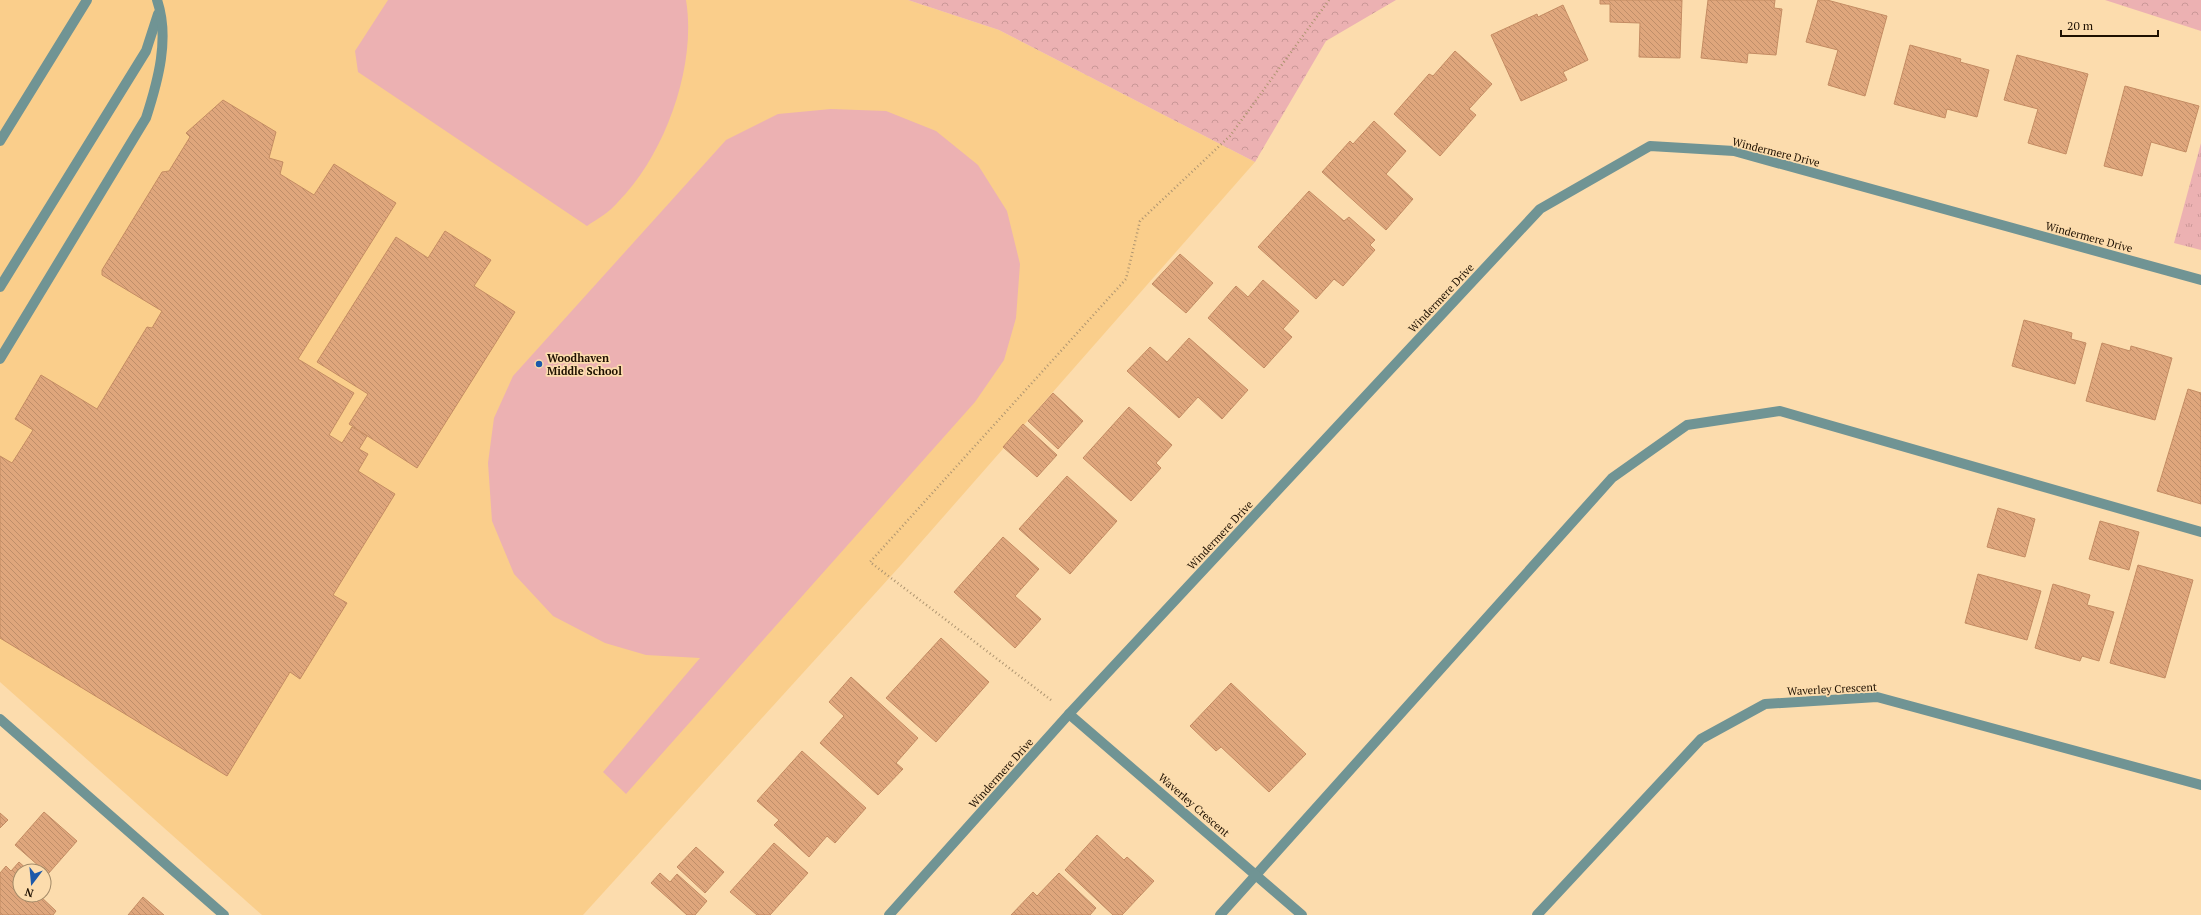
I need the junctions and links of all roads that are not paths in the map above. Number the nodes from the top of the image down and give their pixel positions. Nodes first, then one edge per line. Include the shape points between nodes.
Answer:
1 (87, 0) edge
2 (158, 5) edge
3 (0, 141) edge
4 (2201, 280) edge
5 (0, 287) edge
6 (0, 359) edge
7 (2201, 532) edge
8 (1069, 714) junction
9 (0, 719) edge
10 (2201, 785) edge
11 (1256, 875) junction
12 (224, 915) edge
13 (889, 915) edge
14 (1220, 915) edge
15 (1302, 915) edge
16 (1537, 915) edge

1 - 3 street
2 - 5 street via 146,51
2 - 6 street via 162,46 157,84 146,118
4 - 8 street, Windermere Drive via 1734,152 1650,146 1540,209
7 - 11 street via 1780,411 1687,425 1612,478
8 - 11 street, Waverley Crescent
8 - 13 street, Windermere Drive
9 - 12 street
10 - 16 street, Waverley Crescent via 1877,696 1765,704 1702,739
11 - 14 street
11 - 15 street, Waverley Crescent

